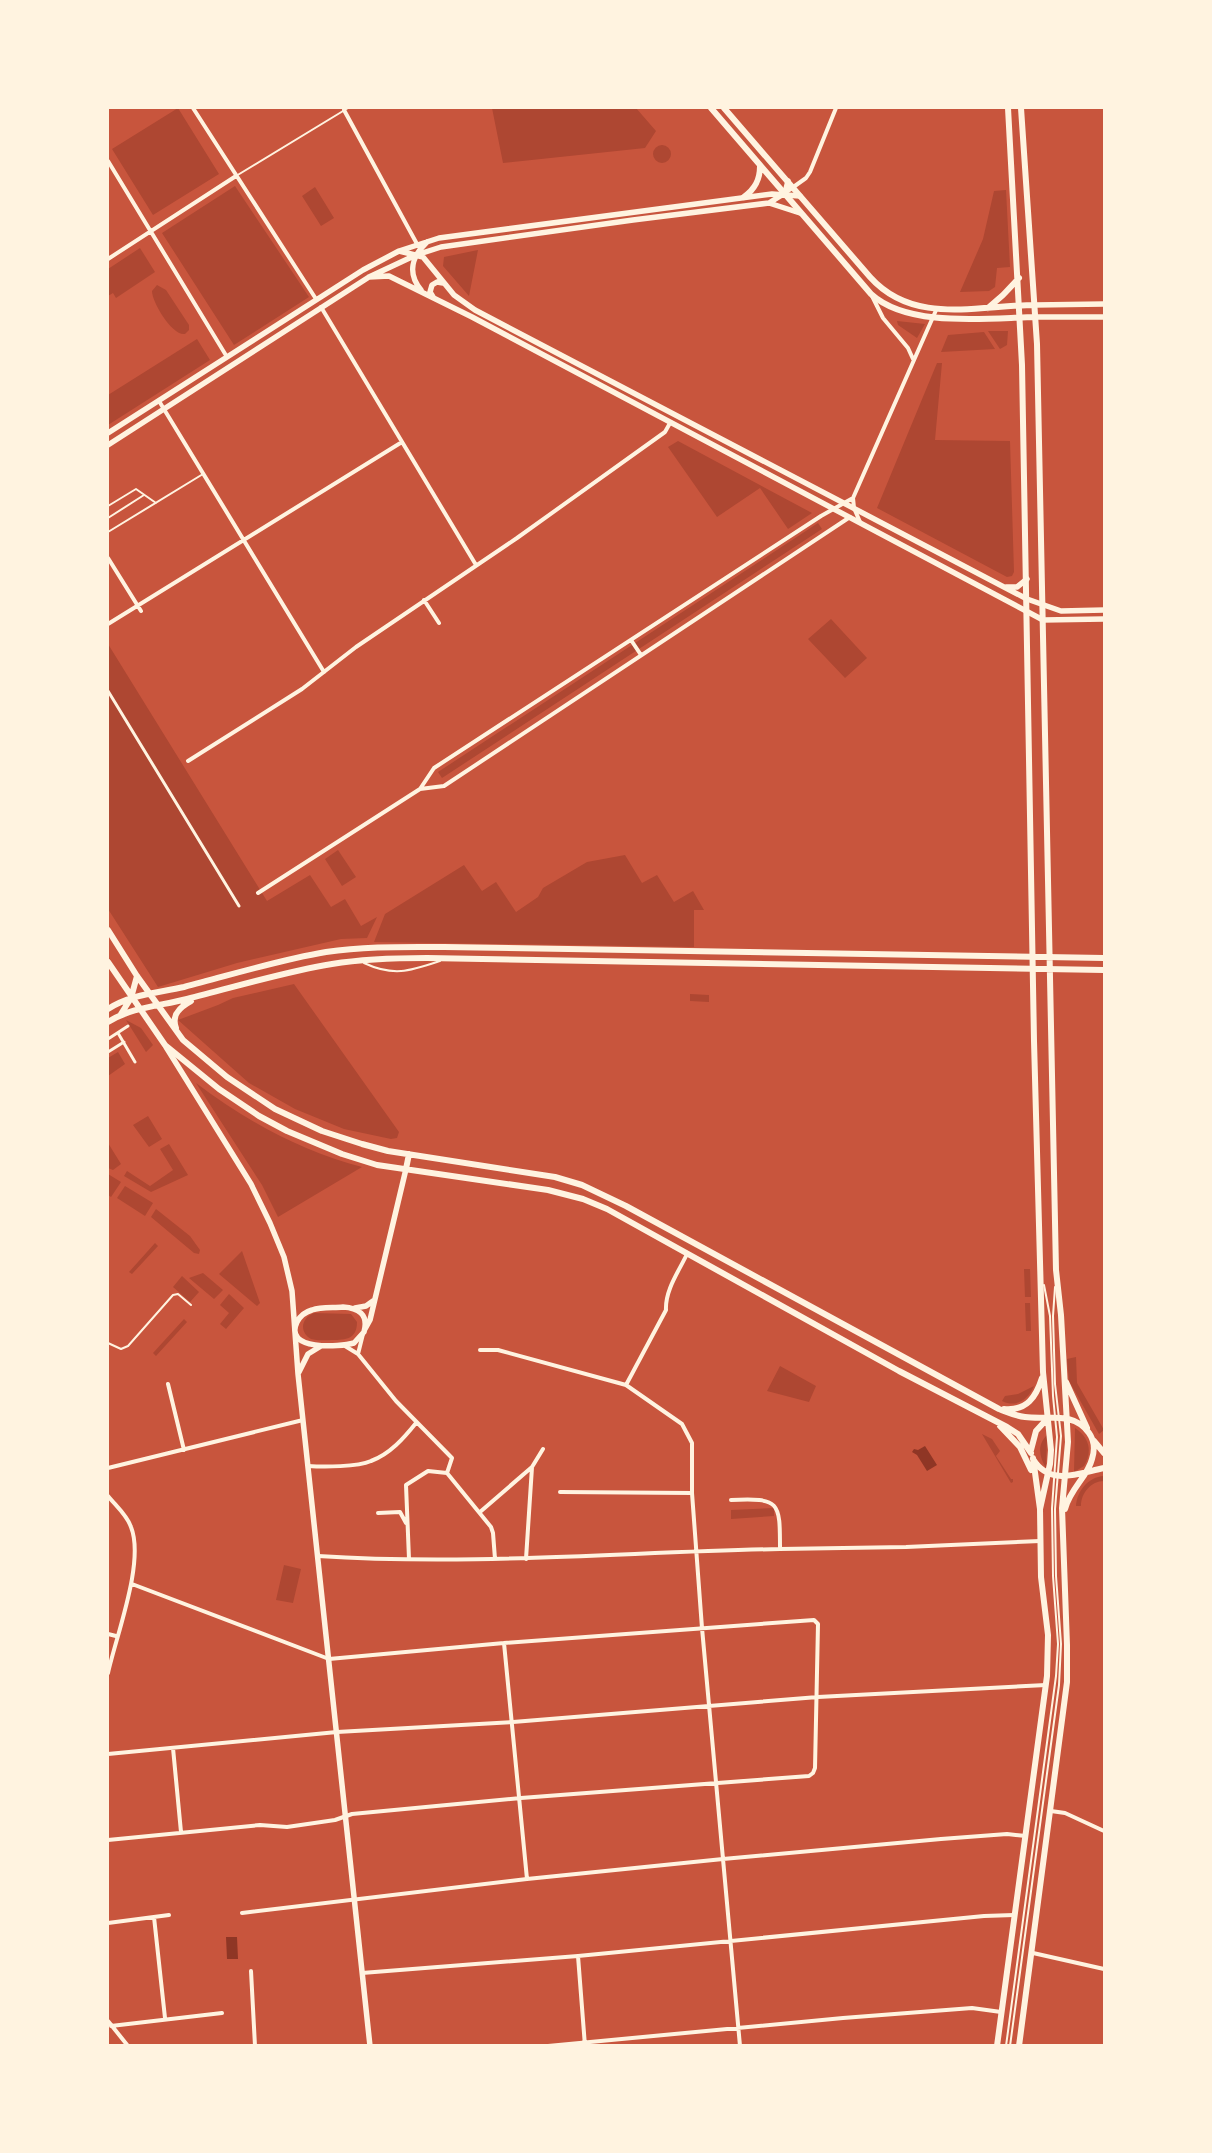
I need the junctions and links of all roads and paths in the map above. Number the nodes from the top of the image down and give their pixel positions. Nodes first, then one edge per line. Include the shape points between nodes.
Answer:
1 (193, 108) edge
2 (711, 108) edge
3 (724, 108) edge
4 (836, 108) edge
5 (1008, 108) edge
6 (1021, 108) edge
7 (346, 109) edge
8 (108, 161) edge
9 (760, 166) junction
10 (236, 176) junction
11 (788, 181) junction
12 (793, 187) junction
13 (784, 193) junction
14 (800, 196) junction
15 (744, 197) junction
16 (769, 203) junction
17 (801, 213) junction
18 (150, 231) junction
19 (431, 240) junction
20 (417, 244) junction
21 (434, 249) junction
22 (398, 251) junction
23 (416, 254) junction
24 (108, 259) edge
25 (430, 265) junction
26 (368, 277) junction
27 (1018, 278) junction
28 (445, 285) junction
29 (426, 294) junction
30 (871, 294) junction
31 (316, 299) junction
32 (435, 299) junction
33 (1104, 304) edge
34 (1020, 305) junction
35 (1035, 305) junction
36 (321, 307) junction
37 (937, 308) junction
38 (984, 310) junction
39 (1021, 317) junction
40 (1035, 317) junction
41 (1104, 317) edge
42 (932, 318) junction
43 (227, 356) junction
44 (913, 359) junction
45 (232, 365) junction
46 (158, 400) junction
47 (164, 409) junction
48 (670, 423) junction
49 (108, 433) edge
50 (402, 442) junction
51 (108, 445) edge
52 (203, 474) junction
53 (144, 495) junction
54 (853, 498) junction
55 (823, 502) junction
56 (156, 503) junction
57 (846, 504) junction
58 (108, 506) edge
59 (854, 508) junction
60 (836, 509) junction
61 (821, 516) junction
62 (850, 517) junction
63 (108, 518) edge
64 (860, 522) junction
65 (108, 532) edge
66 (243, 540) junction
67 (108, 558) edge
68 (476, 565) junction
69 (1026, 579) junction
70 (1004, 587) junction
71 (1027, 599) junction
72 (424, 600) junction
73 (138, 606) junction
74 (1042, 606) junction
75 (1104, 610) edge
76 (141, 611) dead end
77 (1027, 612) junction
78 (1104, 619) edge
79 (1043, 620) junction
80 (439, 623) dead end
81 (108, 624) edge
82 (631, 640) junction
83 (641, 655) junction
84 (324, 672) junction
85 (108, 691) edge
86 (188, 761) dead end
87 (420, 789) junction
88 (258, 893) dead end
89 (239, 906) dead end
90 (108, 930) edge
91 (1032, 957) junction
92 (1050, 957) junction
93 (1104, 958) edge
94 (446, 959) junction
95 (359, 960) junction
96 (108, 962) edge
97 (1032, 969) junction
98 (1050, 969) junction
99 (1104, 970) edge
100 (137, 976) junction
101 (122, 986) junction
102 (150, 994) junction
103 (203, 995) junction
104 (131, 998) junction
105 (116, 1003) junction
106 (157, 1006) junction
107 (139, 1008) junction
108 (108, 1009) edge
109 (121, 1014) junction
110 (108, 1022) edge
111 (128, 1026) dead end
112 (118, 1033) junction
113 (180, 1036) junction
114 (108, 1039) edge
115 (124, 1042) junction
116 (165, 1045) junction
117 (108, 1052) edge
118 (136, 1062) dead end
119 (410, 1154) junction
120 (406, 1169) junction
121 (687, 1254) junction
122 (1040, 1270) junction
123 (1056, 1270) junction
124 (374, 1299) junction
125 (191, 1305) dead end
126 (355, 1308) junction
127 (295, 1330) junction
128 (364, 1332) junction
129 (108, 1343) edge
130 (345, 1345) junction
131 (322, 1346) junction
132 (480, 1350) dead end
133 (358, 1354) junction
134 (906, 1359) junction
135 (899, 1371) junction
136 (1044, 1372) junction
137 (298, 1374) junction
138 (1065, 1380) junction
139 (168, 1384) dead end
140 (626, 1385) junction
141 (960, 1388) junction
142 (954, 1400) junction
143 (999, 1409) junction
144 (1057, 1418) junction
145 (1067, 1418) junction
146 (991, 1419) junction
147 (1047, 1419) junction
148 (303, 1420) junction
149 (416, 1423) junction
150 (1091, 1436) junction
151 (543, 1449) dead end
152 (184, 1450) junction
153 (1104, 1453) edge
154 (1032, 1455) junction
155 (308, 1466) junction
156 (532, 1467) junction
157 (108, 1468) edge
158 (1104, 1468) edge
159 (447, 1473) junction
160 (1085, 1473) junction
161 (1048, 1474) junction
162 (1060, 1477) junction
163 (1035, 1481) junction
164 (560, 1492) dead end
165 (692, 1493) junction
166 (108, 1496) edge
167 (731, 1500) dead end
168 (1040, 1509) junction
169 (480, 1512) junction
170 (378, 1513) dead end
171 (1062, 1520) junction
172 (408, 1525) junction
173 (1040, 1541) junction
174 (780, 1549) junction
175 (696, 1551) junction
176 (318, 1556) junction
177 (409, 1559) junction
178 (495, 1559) junction
179 (526, 1559) junction
180 (132, 1584) junction
181 (702, 1628) junction
182 (108, 1634) edge
183 (116, 1636) junction
184 (504, 1643) junction
185 (329, 1659) junction
186 (108, 1673) edge
187 (1046, 1686) junction
188 (818, 1697) junction
189 (709, 1705) junction
190 (513, 1722) junction
191 (337, 1732) junction
192 (173, 1748) junction
193 (108, 1754) edge
194 (716, 1784) junction
195 (521, 1798) junction
196 (1051, 1811) junction
197 (346, 1817) junction
198 (1104, 1831) edge
199 (181, 1832) junction
200 (1026, 1836) junction
201 (108, 1840) edge
202 (723, 1859) junction
203 (527, 1879) junction
204 (354, 1899) junction
205 (242, 1913) dead end
206 (169, 1915) dead end
207 (1014, 1915) junction
208 (154, 1917) junction
209 (108, 1923) edge
210 (730, 1941) junction
211 (1033, 1953) junction
212 (578, 1956) junction
213 (1104, 1969) edge
214 (251, 1971) dead end
215 (362, 1974) junction
216 (1001, 2012) junction
217 (222, 2013) dead end
218 (165, 2018) junction
219 (108, 2021) edge
220 (111, 2026) junction
221 (738, 2027) junction
222 (585, 2044) edge
223 (128, 2046) edge
224 (255, 2046) edge
225 (370, 2046) edge
226 (548, 2046) edge
227 (740, 2046) edge
228 (997, 2046) edge
229 (1006, 2046) edge
230 (1010, 2046) edge
231 (1019, 2046) edge

1 - 10 street
2 - 9 main road
3 - 11 main road
4 - 12 street via 810,172
5 - 27 main road
6 - 35 main road
7 - 10 lane
7 - 20 street
8 - 18 street
9 - 13 main road
9 - 15 main road via 759,180
10 - 18 street
10 - 31 street
11 - 12 main road
11 - 13 main road
12 - 13 street
12 - 14 main road
13 - 14 main road
13 - 15 main road
13 - 16 main road
13 - 17 main road
14 - 37 main road via 884,291 906,303
15 - 19 main road
16 - 17 main road
16 - 21 main road
17 - 30 main road
18 - 24 street
18 - 43 street
19 - 20 main road
19 - 23 main road
20 - 22 main road
21 - 23 main road
21 - 25 main road via 429,256
22 - 23 main road
22 - 31 main road
23 - 25 main road
23 - 26 main road
23 - 29 main road via 412,275
25 - 28 main road
26 - 29 main road via 389,276
26 - 36 main road
27 - 34 main road
27 - 38 main road via 999,300
28 - 32 main road via 440,282 432,284 430,292
28 - 57 main road via 476,310
29 - 32 main road
30 - 42 main road via 898,311
30 - 44 street via 883,318
31 - 43 main road
32 - 48 main road
33 - 35 main road
34 - 35 main road
34 - 38 main road
34 - 39 main road
35 - 40 main road
36 - 45 main road
36 - 50 street
37 - 38 main road
37 - 42 street
39 - 40 main road
39 - 42 main road
39 - 69 main road
40 - 41 main road
40 - 74 main road
42 - 44 street
43 - 45 main road
43 - 46 main road
44 - 54 street
45 - 47 main road
46 - 47 street
46 - 49 main road
47 - 51 main road
47 - 52 street
48 - 55 main road
48 - 68 street via 665,432
50 - 66 street
50 - 68 street
52 - 56 lane
52 - 66 street
53 - 56 lane
53 - 58 lane via 135,489
53 - 63 lane
54 - 57 street
54 - 59 street
55 - 60 main road
55 - 61 street
56 - 65 lane
57 - 59 main road
57 - 60 street
59 - 64 street
59 - 70 main road
60 - 61 street
60 - 62 main road
61 - 82 street
62 - 64 main road
62 - 83 street
64 - 77 main road
66 - 73 street
66 - 84 street
67 - 73 street
68 - 72 street
69 - 70 main road via 1017,586
69 - 71 main road
70 - 71 main road
71 - 74 main road
71 - 77 main road
72 - 80 street
72 - 84 street
73 - 76 street
73 - 81 street
74 - 75 main road via 1061,611
74 - 79 main road
77 - 79 main road
77 - 91 main road
78 - 79 main road
79 - 92 main road
82 - 83 street
82 - 87 street via 434,768
83 - 87 street via 444,786
84 - 86 street
85 - 89 street
87 - 88 street
90 - 100 main road
91 - 92 main road
91 - 97 main road
91 - 102 main road via 373,947 309,955
92 - 93 main road
92 - 98 main road
94 - 95 main road
94 - 95 lane via 414,970 398,971 381,971
94 - 97 main road
95 - 103 main road via 310,968
96 - 101 main road
97 - 98 main road
97 - 122 main road
98 - 99 main road
98 - 123 main road
100 - 102 main road
100 - 104 main road
101 - 104 main road
101 - 105 main road via 122,995
102 - 104 main road
102 - 106 main road
102 - 107 main road
103 - 106 main road
103 - 113 main road via 177,1012 174,1024
104 - 105 main road
104 - 107 main road
104 - 109 main road
105 - 108 main road
106 - 107 main road
106 - 113 main road
107 - 109 main road
107 - 116 main road
109 - 110 main road
111 - 112 street
112 - 114 street
112 - 115 street
113 - 119 main road via 227,1077 290,1117 351,1141
115 - 117 street
115 - 118 street
116 - 120 main road via 219,1089 287,1131 356,1159
116 - 127 main road via 263,1206 286,1267 292,1291
119 - 120 main road
119 - 134 main road via 555,1177 582,1185
120 - 121 main road via 548,1190 578,1198 607,1210
120 - 124 main road
121 - 135 main road
121 - 140 street via 670,1289 666,1310
122 - 136 main road
122 - 144 lane via 1050,1316
123 - 138 main road
123 - 144 lane via 1053,1316
124 - 126 main road via 366,1306
124 - 128 main road
125 - 129 lane via 178,1294 173,1295 128,1346 121,1349
126 - 127 main road via 311,1310 302,1316
126 - 128 main road via 362,1314
127 - 131 main road via 303,1342
127 - 137 main road
128 - 130 main road via 354,1343
128 - 133 street
130 - 131 main road
130 - 133 street
131 - 137 main road via 308,1354
132 - 140 street via 498,1350
133 - 149 street
134 - 135 main road via 905,1367
134 - 141 main road
135 - 142 main road
136 - 143 main road via 1031,1402 1015,1409
136 - 147 main road
137 - 148 main road
138 - 145 main road
138 - 150 main road
139 - 152 street
140 - 165 street via 682,1424 688,1433 693,1446
141 - 142 main road via 954,1393
141 - 143 main road
142 - 146 main road
143 - 147 main road via 1022,1417
144 - 145 main road
144 - 147 main road
144 - 162 lane
145 - 150 main road via 1080,1424
145 - 162 main road via 1068,1450
146 - 154 main road via 1018,1434
146 - 163 main road via 1020,1447
147 - 154 main road via 1036,1431
147 - 161 main road via 1051,1450
148 - 152 street
148 - 155 main road
149 - 155 street via 402,1442 371,1461 331,1467
149 - 159 street via 452,1458
150 - 153 main road
150 - 160 main road via 1093,1457
151 - 156 street
152 - 157 street
154 - 161 main road
154 - 163 main road
155 - 176 main road
156 - 169 street
156 - 179 street
158 - 160 main road
159 - 169 street
159 - 172 street via 428,1471 406,1485
160 - 162 main road
160 - 171 main road via 1073,1489
161 - 162 main road
161 - 168 main road
162 - 171 main road
162 - 229 lane via 1052,1508 1058,1644 1056,1676
162 - 230 lane via 1055,1509 1061,1644 1059,1685
163 - 168 main road
164 - 165 street
165 - 175 street
166 - 180 street via 132,1530 135,1547
167 - 174 street via 762,1499 776,1507 780,1516
168 - 173 main road
169 - 178 street via 493,1533
170 - 172 street via 400,1512
171 - 196 main road via 1067,1676
172 - 177 street
173 - 174 street
173 - 187 main road via 1048,1635
174 - 175 street
175 - 179 street
175 - 181 street
176 - 177 street
176 - 185 main road
177 - 178 street
178 - 179 street
180 - 183 street
180 - 185 street
181 - 184 street
181 - 188 street via 814,1620 818,1624
181 - 189 street
182 - 183 street
183 - 186 street
184 - 185 street
184 - 190 street
185 - 191 main road
187 - 188 street
187 - 200 main road
188 - 189 street
188 - 194 street via 813,1773 809,1776
189 - 190 street
189 - 194 street
190 - 191 street
190 - 195 street
191 - 192 street
191 - 197 main road
192 - 193 street
192 - 199 street
194 - 195 street
194 - 202 street
195 - 197 street
195 - 203 street
196 - 198 street via 1065,1813
196 - 211 main road
197 - 199 street via 287,1826 260,1825
197 - 204 main road
199 - 201 street
200 - 202 street via 949,1838
200 - 207 main road
202 - 203 street
202 - 210 street
203 - 204 street
204 - 205 street
204 - 215 main road
206 - 208 street
207 - 210 street
207 - 216 main road
208 - 209 street
208 - 218 street
210 - 212 street
210 - 221 street
211 - 213 street
211 - 231 main road
212 - 215 street
212 - 222 street
214 - 224 street
215 - 225 main road
216 - 221 street via 972,2008
216 - 228 main road
217 - 218 street
218 - 220 street
219 - 220 street
220 - 223 street
221 - 222 street
221 - 227 street
222 - 226 street

